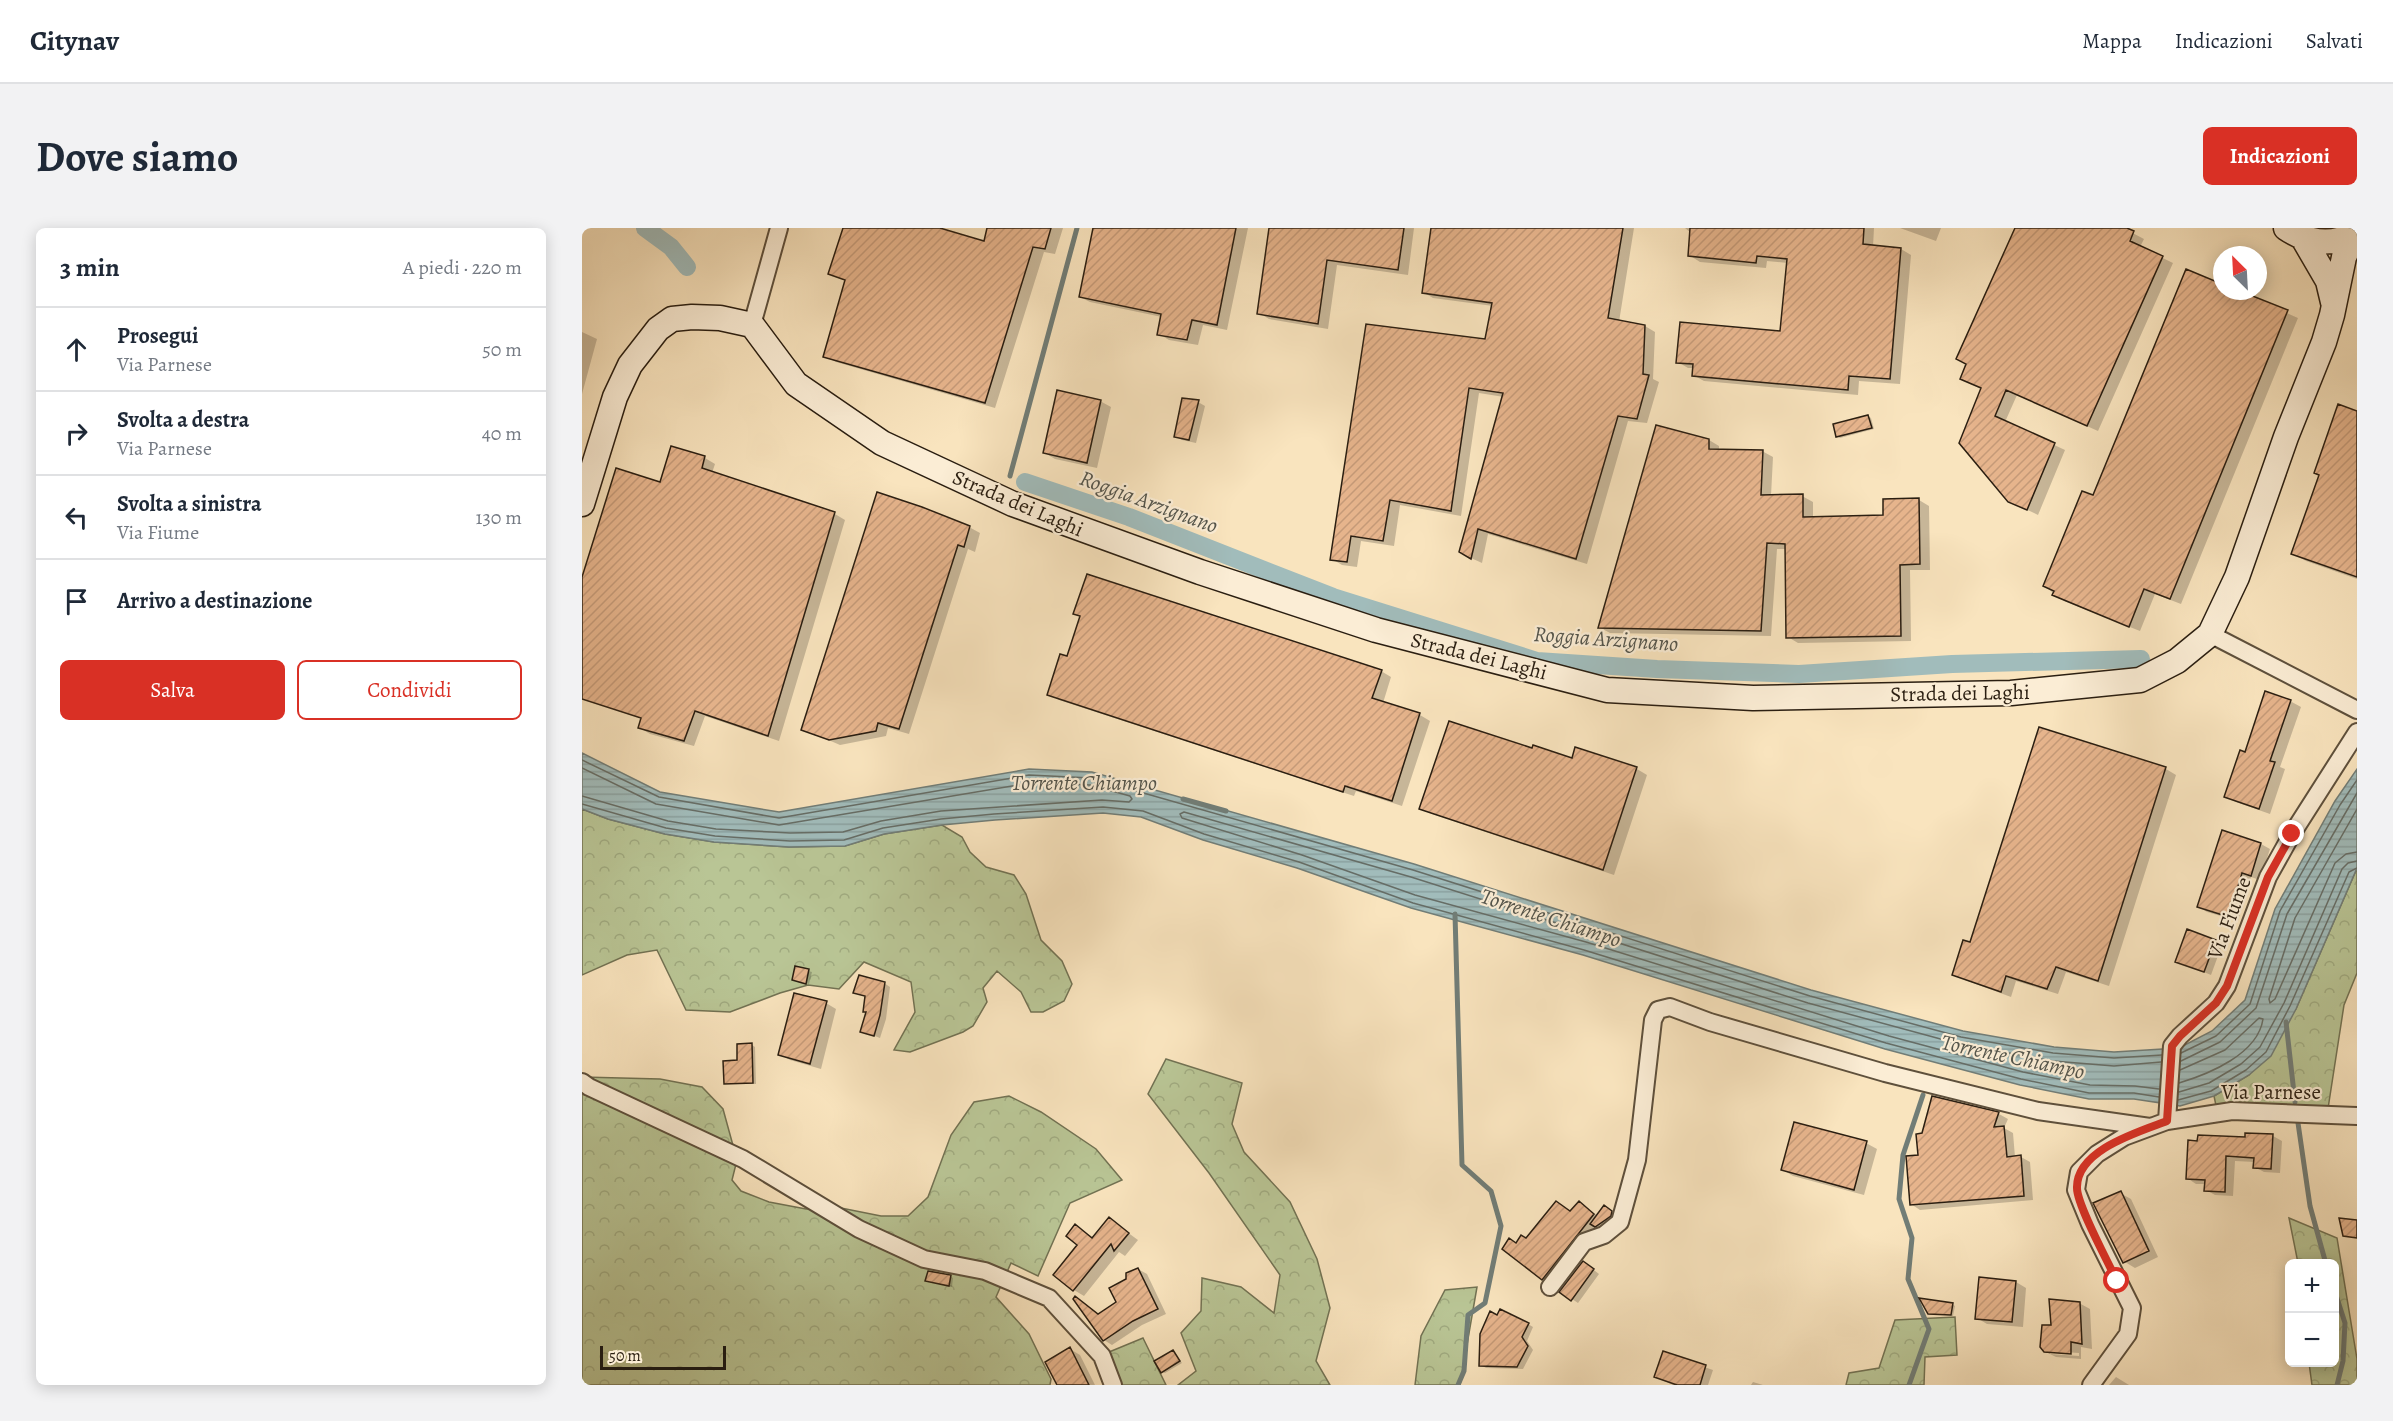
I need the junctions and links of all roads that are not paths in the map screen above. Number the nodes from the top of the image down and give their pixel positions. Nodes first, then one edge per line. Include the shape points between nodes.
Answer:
1 (779, 228) edge
2 (2356, 232) edge
3 (2294, 233) edge
4 (2334, 304) junction
5 (752, 325) junction
6 (582, 504) edge
7 (2210, 634) junction
8 (2357, 710) edge
9 (2357, 732) edge
10 (582, 1082) edge
11 (2357, 1116) edge
12 (2167, 1121) junction
13 (2150, 1127) junction
14 (1550, 1287) dead end
15 (1113, 1385) edge
16 (2091, 1385) edge

1 - 5 street
2 - 3 street via 2343,239 2318,242
2 - 4 street, Strada dei Laghi via 2344,258
3 - 4 street via 2328,281
4 - 7 street, Strada dei Laghi via 2324,342 2237,577
5 - 6 street via 692,317 672,319 658,329 630,365 615,397
5 - 7 street, Strada dei Laghi via 796,384 882,443 1013,504 1376,630 1607,690 1753,698 2066,689 2140,680 2177,661
7 - 8 street
9 - 12 street, Via Fiume via 2268,877 2227,986 2216,1003 2172,1046
10 - 15 street via 743,1159 859,1229 924,1259 985,1271 1049,1298 1102,1356
11 - 12 street, Via Parnese via 2232,1111
12 - 13 street, Via Parnese
13 - 14 street via 2038,1111 1885,1073 1670,1007 1658,1010 1653,1020 1637,1160 1620,1222 1584,1242
13 - 16 street, Via Parnese via 2097,1154 2079,1172 2076,1190 2132,1308 2127,1334

